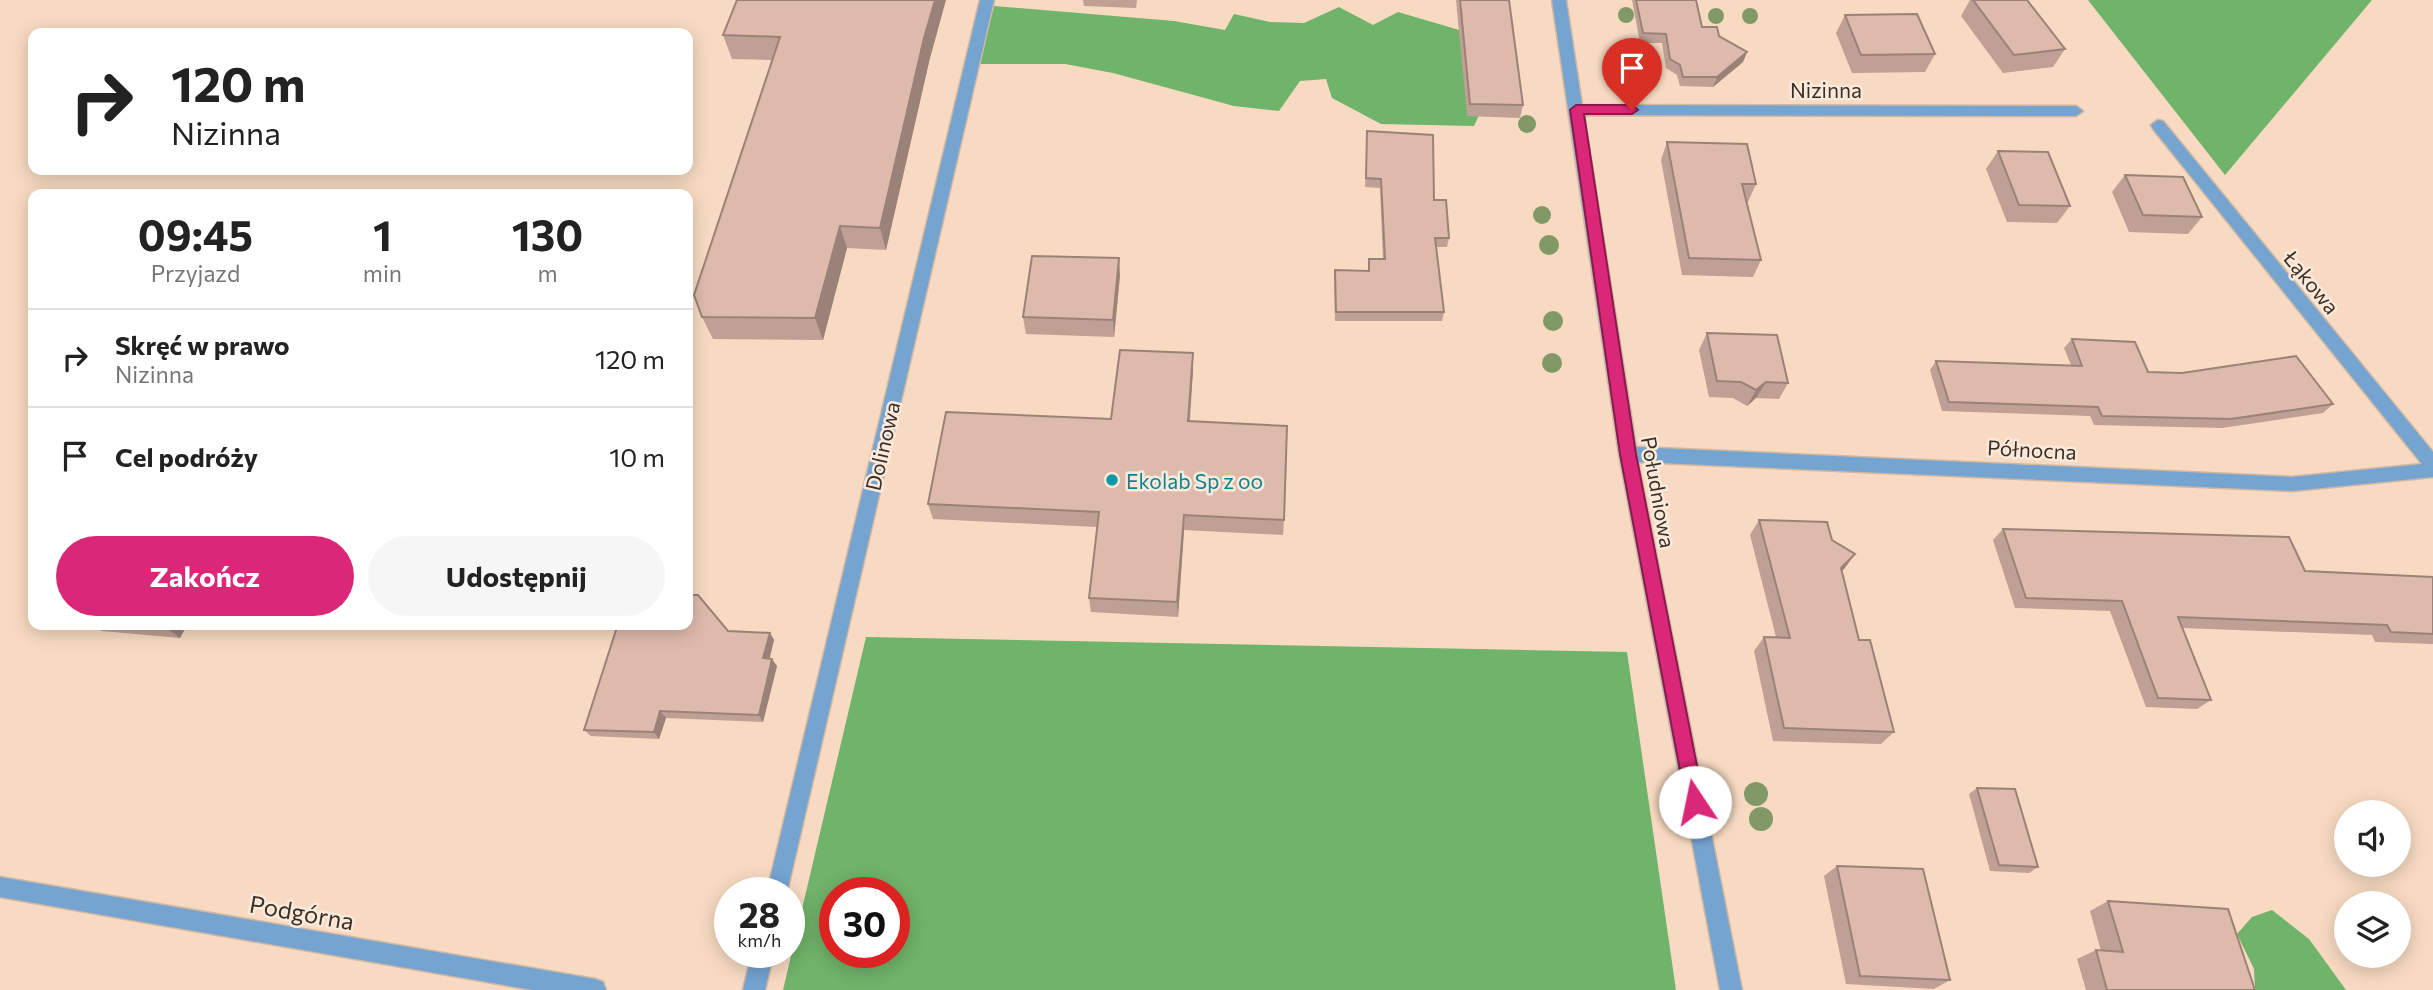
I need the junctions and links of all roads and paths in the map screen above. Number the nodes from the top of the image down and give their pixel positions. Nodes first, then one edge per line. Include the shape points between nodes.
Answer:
1 (987, 0) edge
2 (1559, 0) edge
3 (1576, 110) junction
4 (2076, 111) dead end
5 (2158, 125) dead end
6 (1628, 454) junction
7 (2433, 467) edge
8 (781, 877) edge
9 (0, 887) edge
10 (759, 968) edge
11 (594, 990) edge
12 (754, 990) edge
13 (1731, 990) edge

1 - 8 street, Dolinowa
2 - 3 street, Południowa
3 - 4 street, Nizinna
3 - 6 street, Południowa
5 - 7 street, Łąkowa
6 - 7 street, Północna via 2292,484
6 - 13 street, Południowa
9 - 11 street, Podgórna
10 - 12 street

